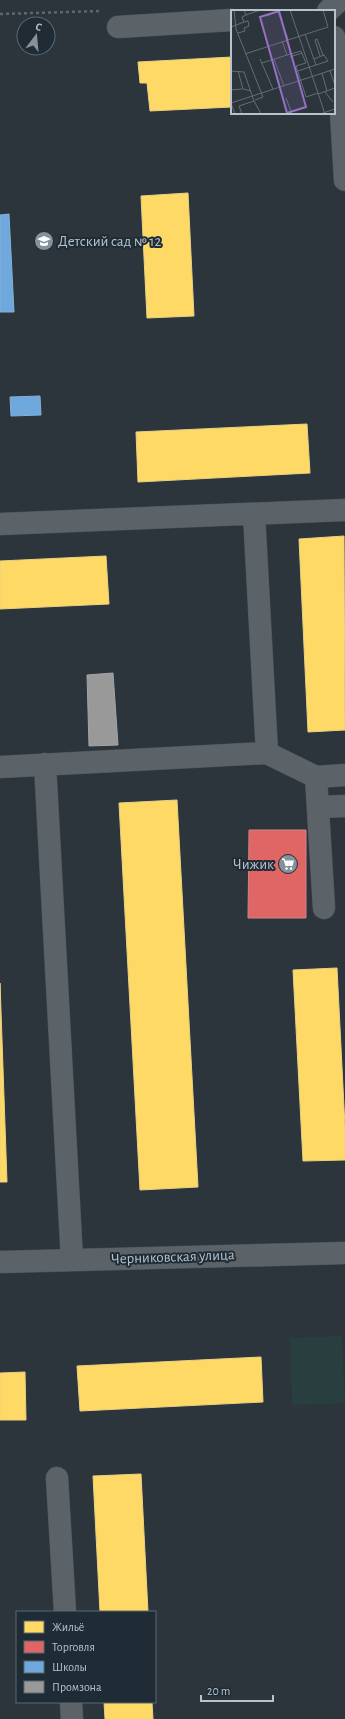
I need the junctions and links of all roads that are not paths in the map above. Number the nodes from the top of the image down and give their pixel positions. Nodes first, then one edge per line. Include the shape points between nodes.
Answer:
1 (340, 0) edge
2 (329, 10) edge
3 (231, 20) edge
4 (118, 27) dead end
5 (335, 40) edge
6 (345, 180) edge
7 (345, 510) edge
8 (254, 514) junction
9 (0, 524) edge
10 (267, 753) junction
11 (45, 764) junction
12 (0, 767) edge
13 (345, 775) edge
14 (316, 777) junction
15 (345, 806) edge
16 (318, 808) junction
17 (324, 908) dead end
18 (345, 1252) edge
19 (72, 1260) junction
20 (0, 1262) edge
21 (57, 1478) dead end
22 (65, 1611) edge
23 (71, 1703) edge
24 (72, 1719) edge

1 - 2 street
3 - 4 street
5 - 6 street
7 - 8 street
8 - 9 street
8 - 10 street
10 - 11 street
10 - 14 street
11 - 12 street
11 - 19 street
13 - 14 street
14 - 16 street
15 - 16 street
16 - 17 street
18 - 19 street, Черниковская улица
19 - 20 street, Черниковская улица
21 - 22 street
23 - 24 street

